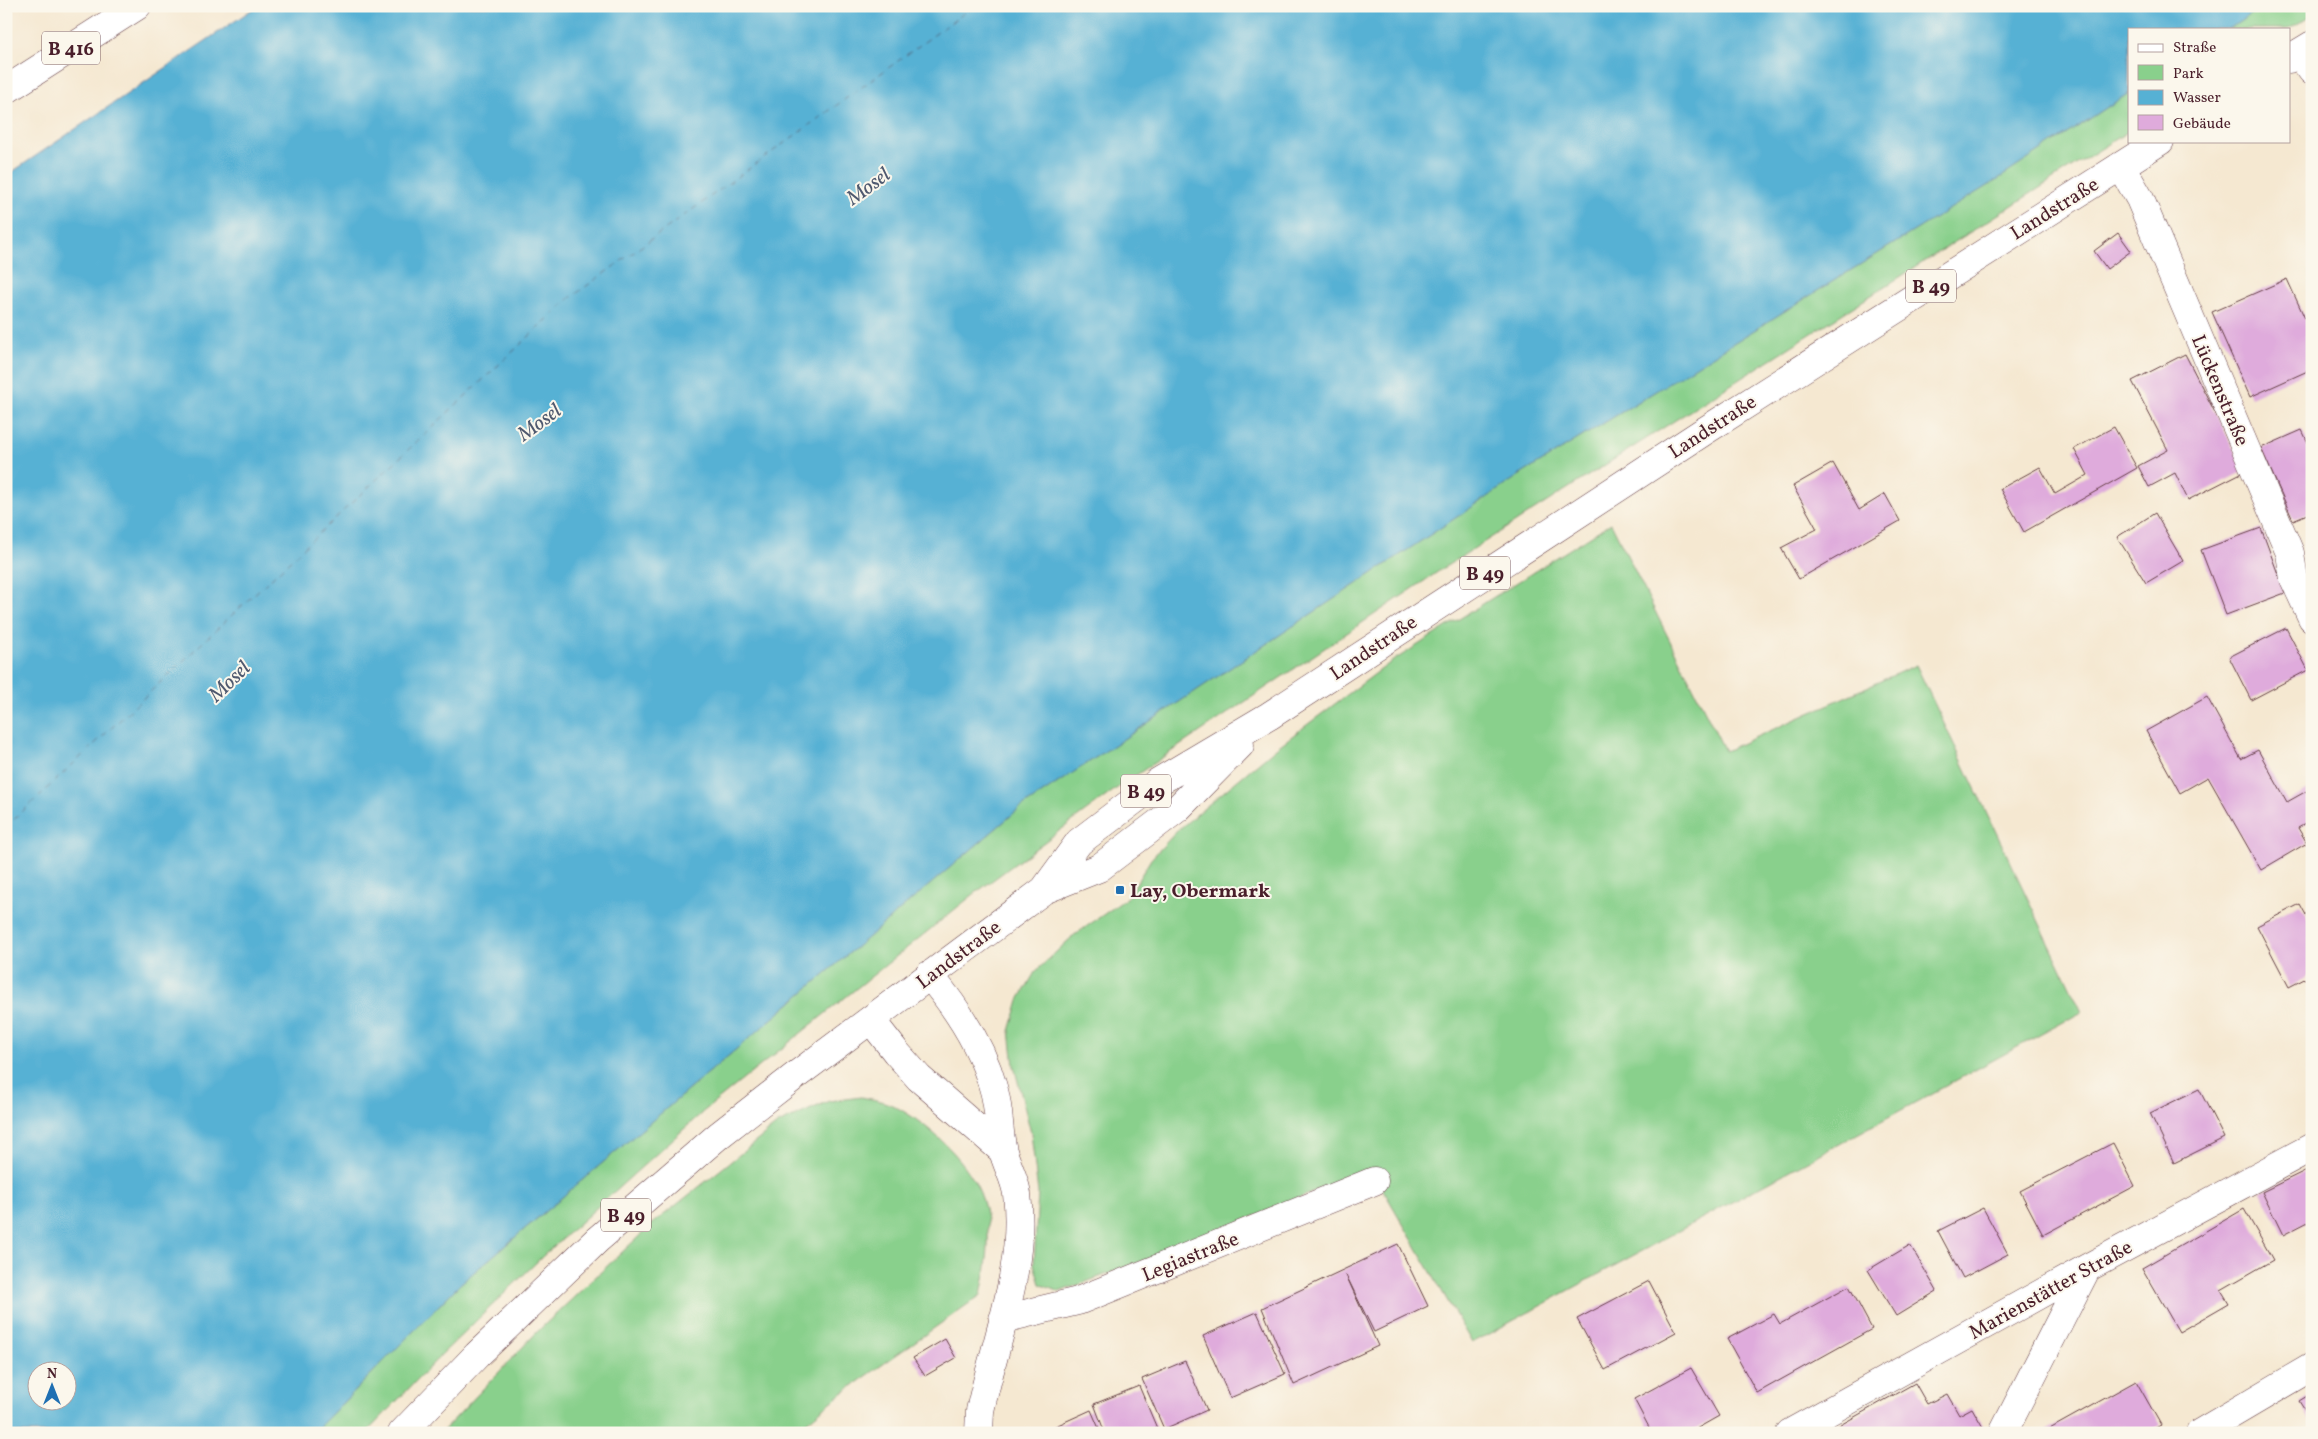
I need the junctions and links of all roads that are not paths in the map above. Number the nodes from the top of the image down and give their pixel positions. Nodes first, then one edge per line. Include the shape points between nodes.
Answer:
1 (137, 6) edge
2 (6, 90) edge
3 (2158, 142) edge
4 (2121, 166) junction
5 (2312, 618) edge
6 (929, 975) junction
7 (871, 1020) junction
8 (2312, 1148) edge
9 (1003, 1151) junction
10 (1374, 1181) dead end
11 (2087, 1268) junction
12 (1003, 1319) junction
13 (2312, 1367) edge
14 (402, 1433) edge
15 (979, 1433) edge
16 (1790, 1433) edge
17 (2003, 1433) edge
18 (2200, 1433) edge

1 - 2 main road, B 416
3 - 4 main road, Landstraße / B 49
4 - 5 main road, Lückenstraße via 2140,199 2290,553 2294,580
4 - 6 main road, Landstraße / B 49 via 1703,432 1269,716 1178,808 1099,868 1044,890
6 - 7 main road, Landstraße / B 49
6 - 9 main road via 952,1006 984,1062 994,1087
7 - 9 main road via 919,1078
7 - 14 main road, B 49 via 718,1136 597,1240 477,1355
8 - 11 main road, Marienstätter Straße
9 - 12 main road via 1017,1193 1019,1223 1013,1275
10 - 12 main road, Legiastraße via 1078,1301
11 - 16 main road, Marienstätter Straße
11 - 17 main road
12 - 15 main road via 980,1411
13 - 18 main road

